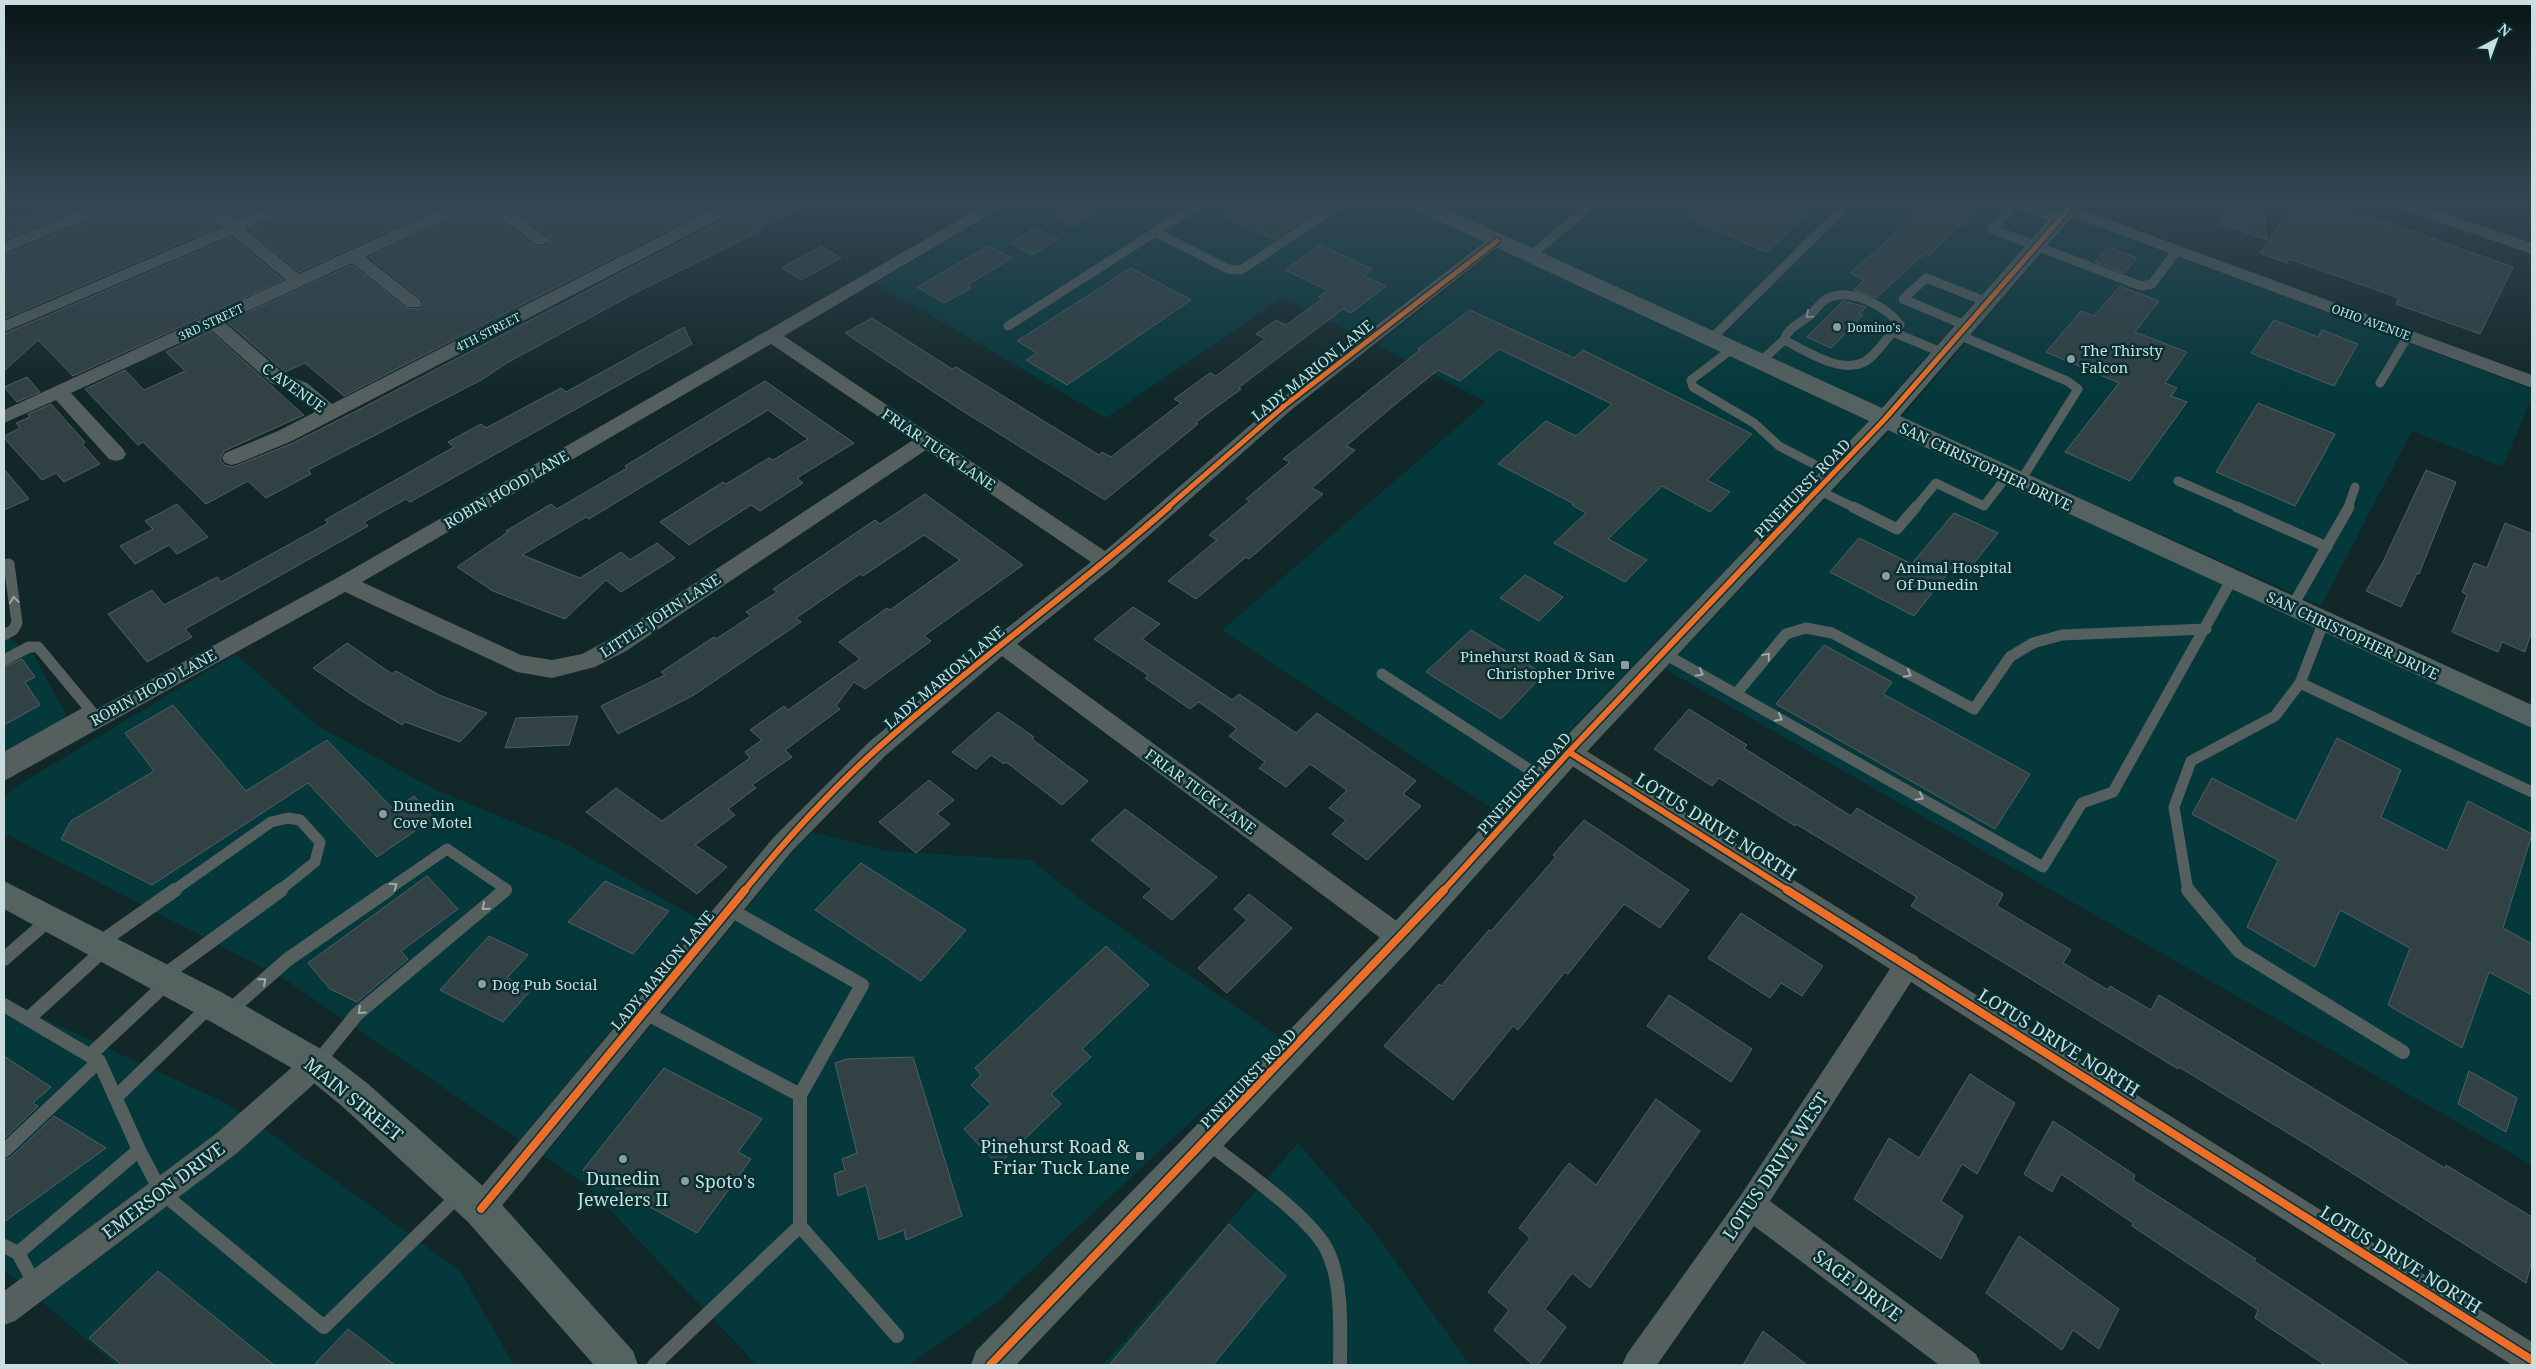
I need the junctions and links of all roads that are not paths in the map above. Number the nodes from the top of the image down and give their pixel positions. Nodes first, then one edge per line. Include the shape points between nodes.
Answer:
1 (148, 265) edge
2 (278, 265) edge
3 (334, 265) edge
4 (365, 265) edge
5 (618, 265) edge
6 (894, 265) edge
7 (1104, 265) edge
8 (1223, 265) edge
9 (1249, 265) edge
10 (1465, 265) edge
11 (1549, 265) edge
12 (1786, 265) edge
13 (2020, 265) edge
14 (2084, 265) edge
15 (2166, 265) edge
16 (2217, 265) edge
17 (297, 281) junction
18 (1988, 302) junction
19 (413, 303) dead end
20 (213, 322) junction
21 (1008, 326) dead end
22 (4, 327) edge
23 (1963, 331) junction
24 (1893, 332) junction
25 (772, 336) junction
26 (2408, 336) junction
27 (1711, 339) junction
28 (1784, 340) junction
29 (1732, 349) junction
30 (1943, 353) junction
31 (1760, 362) junction
32 (2532, 382) edge
33 (2380, 383) dead end
34 (59, 392) junction
35 (331, 413) junction
36 (4, 418) edge
37 (1885, 419) junction
38 (926, 440) junction
39 (116, 454) dead end
40 (232, 458) dead end
41 (2014, 478) junction
42 (2178, 481) dead end
43 (1826, 482) junction
44 (2355, 487) dead end
45 (2327, 547) junction
46 (1106, 562) junction
47 (4, 565) edge
48 (2232, 579) junction
49 (344, 583) junction
50 (2292, 607) junction
51 (2324, 621) junction
52 (2206, 629) junction
53 (4, 635) edge
54 (1002, 644) junction
55 (1663, 652) junction
56 (4, 660) edge
57 (1382, 674) dead end
58 (2300, 683) junction
59 (1736, 694) junction
60 (93, 714) junction
61 (2532, 717) edge
62 (1569, 752) junction
63 (4, 758) edge
64 (4, 771) edge
65 (1544, 779) junction
66 (2532, 792) edge
67 (4, 894) edge
68 (729, 909) junction
69 (50, 919) junction
70 (1400, 938) junction
71 (102, 946) junction
72 (4, 959) edge
73 (1908, 964) junction
74 (165, 980) junction
75 (4, 1005) edge
76 (219, 1009) junction
77 (644, 1012) junction
78 (28, 1019) junction
79 (2403, 1052) dead end
80 (94, 1058) junction
81 (316, 1064) junction
82 (800, 1095) junction
83 (116, 1098) junction
84 (1205, 1141) junction
85 (4, 1150) edge
86 (139, 1150) junction
87 (161, 1192) junction
88 (472, 1201) junction
89 (1751, 1205) junction
90 (800, 1226) junction
91 (11, 1250) edge
92 (36, 1286) junction
93 (4, 1310) edge
94 (897, 1336) dead end
95 (2532, 1360) edge
96 (619, 1365) edge
97 (654, 1365) edge
98 (990, 1365) edge
99 (1340, 1365) edge
100 (1638, 1365) edge
101 (1965, 1365) edge

1 - 22 street
2 - 17 street
3 - 17 street, 3RD STREET
4 - 19 street
5 - 35 street, 4TH STREET
6 - 25 street, ROBIN HOOD LANE
7 - 21 lane
8 - 9 lane via 1241,270
10 - 46 street, LADY MARION LANE via 1284,406
11 - 27 street, SAN CHRISTOPHER DRIVE
12 - 27 lane
13 - 18 street, PINEHURST ROAD
14 - 15 lane via 2141,286 2152,284
16 - 26 street, OHIO AVENUE
17 - 20 street, 3RD STREET
18 - 23 street, PINEHURST ROAD
18 - 23 lane via 1926,278 1903,300
20 - 34 street, 3RD STREET
20 - 35 street, C AVENUE via 278,379 300,387
23 - 30 street, PINEHURST ROAD
23 - 41 lane via 2067,380 2078,389
24 - 28 lane via 1863,362 1848,365
24 -> 28 lane via 1900,325 1896,317 1853,296 1840,294 1829,297 1786,332
24 - 30 lane
25 - 38 street, FRIAR TUCK LANE
25 - 49 street, ROBIN HOOD LANE
26 - 32 street, OHIO AVENUE
26 - 33 lane
27 - 29 street, SAN CHRISTOPHER DRIVE
28 - 31 lane
29 - 31 street, SAN CHRISTOPHER DRIVE
29 - 43 lane via 1691,380 1693,387 1754,424
30 - 37 street, PINEHURST ROAD
31 - 37 street, SAN CHRISTOPHER DRIVE
34 - 36 street, 3RD STREET
34 - 39 street
35 - 40 street, 4TH STREET
37 - 41 street, SAN CHRISTOPHER DRIVE
37 - 43 street, PINEHURST ROAD
38 - 46 street, FRIAR TUCK LANE
38 - 49 street, LITTLE JOHN LANE via 618,645 587,661 552,669 517,662
41 - 43 lane via 1984,506 1936,483 1897,529
41 - 48 street, SAN CHRISTOPHER DRIVE
42 - 45 lane
43 - 55 street, PINEHURST ROAD
44 - 45 lane via 2347,513
45 - 50 lane
46 - 54 street, LADY MARION LANE
53 -> 47 lane via 17,623 9,564
48 - 50 street, SAN CHRISTOPHER DRIVE
48 - 52 lane
49 - 60 street, ROBIN HOOD LANE
50 - 51 street, SAN CHRISTOPHER DRIVE
51 - 58 lane
51 - 61 street, SAN CHRISTOPHER DRIVE
59 -> 52 lane via 1786,634 1806,628 1832,633 1974,709 2010,657 2033,642 2062,635
59 -> 52 lane via 2043,866 2082,804 2113,792
54 - 68 street, LADY MARION LANE via 876,749 783,844
54 - 70 street, FRIAR TUCK LANE
55 -> 59 lane
55 - 62 street, PINEHURST ROAD
56 - 60 lane via 29,647 38,647
57 - 65 lane
58 - 66 lane
58 - 79 lane via 2274,716 2190,761 2174,807 2188,891 2239,952
60 - 63 lane
60 - 64 street, ROBIN HOOD LANE
62 - 65 street, PINEHURST ROAD
62 - 73 street, LOTUS DRIVE NORTH
65 - 70 street, PINEHURST ROAD
67 - 69 street, MAIN STREET
68 - 77 street, LADY MARION LANE
68 - 82 lane via 862,985
69 - 71 street, MAIN STREET
69 - 72 lane
70 - 84 street, PINEHURST ROAD
71 - 74 street, MAIN STREET
71 - 74 lane via 271,822 288,816 302,820 320,842 315,862
71 - 78 lane
73 - 89 street, LOTUS DRIVE WEST
73 - 95 street, LOTUS DRIVE NORTH
74 - 76 street, MAIN STREET
74 - 80 lane
75 - 78 lane
76 - 81 street, MAIN STREET
76 -> 81 lane via 447,849 506,889 357,1014
76 - 83 lane
77 - 82 lane
77 - 88 street, LADY MARION LANE
78 - 80 lane
80 - 83 lane
80 - 85 lane
81 - 87 street, EMERSON DRIVE via 227,1143
81 - 88 street, MAIN STREET
82 - 90 lane
83 - 86 lane
84 - 98 street, PINEHURST ROAD
84 - 99 lane via 1307,1225 1327,1250 1339,1306
86 - 87 lane
86 - 91 lane
87 - 88 lane via 324,1327
87 - 92 street, EMERSON DRIVE
88 - 96 street, MAIN STREET
89 - 100 street, LOTUS DRIVE WEST
89 - 101 street, SAGE DRIVE
90 - 94 lane
90 - 97 lane
91 - 92 lane
92 - 93 street, EMERSON DRIVE

